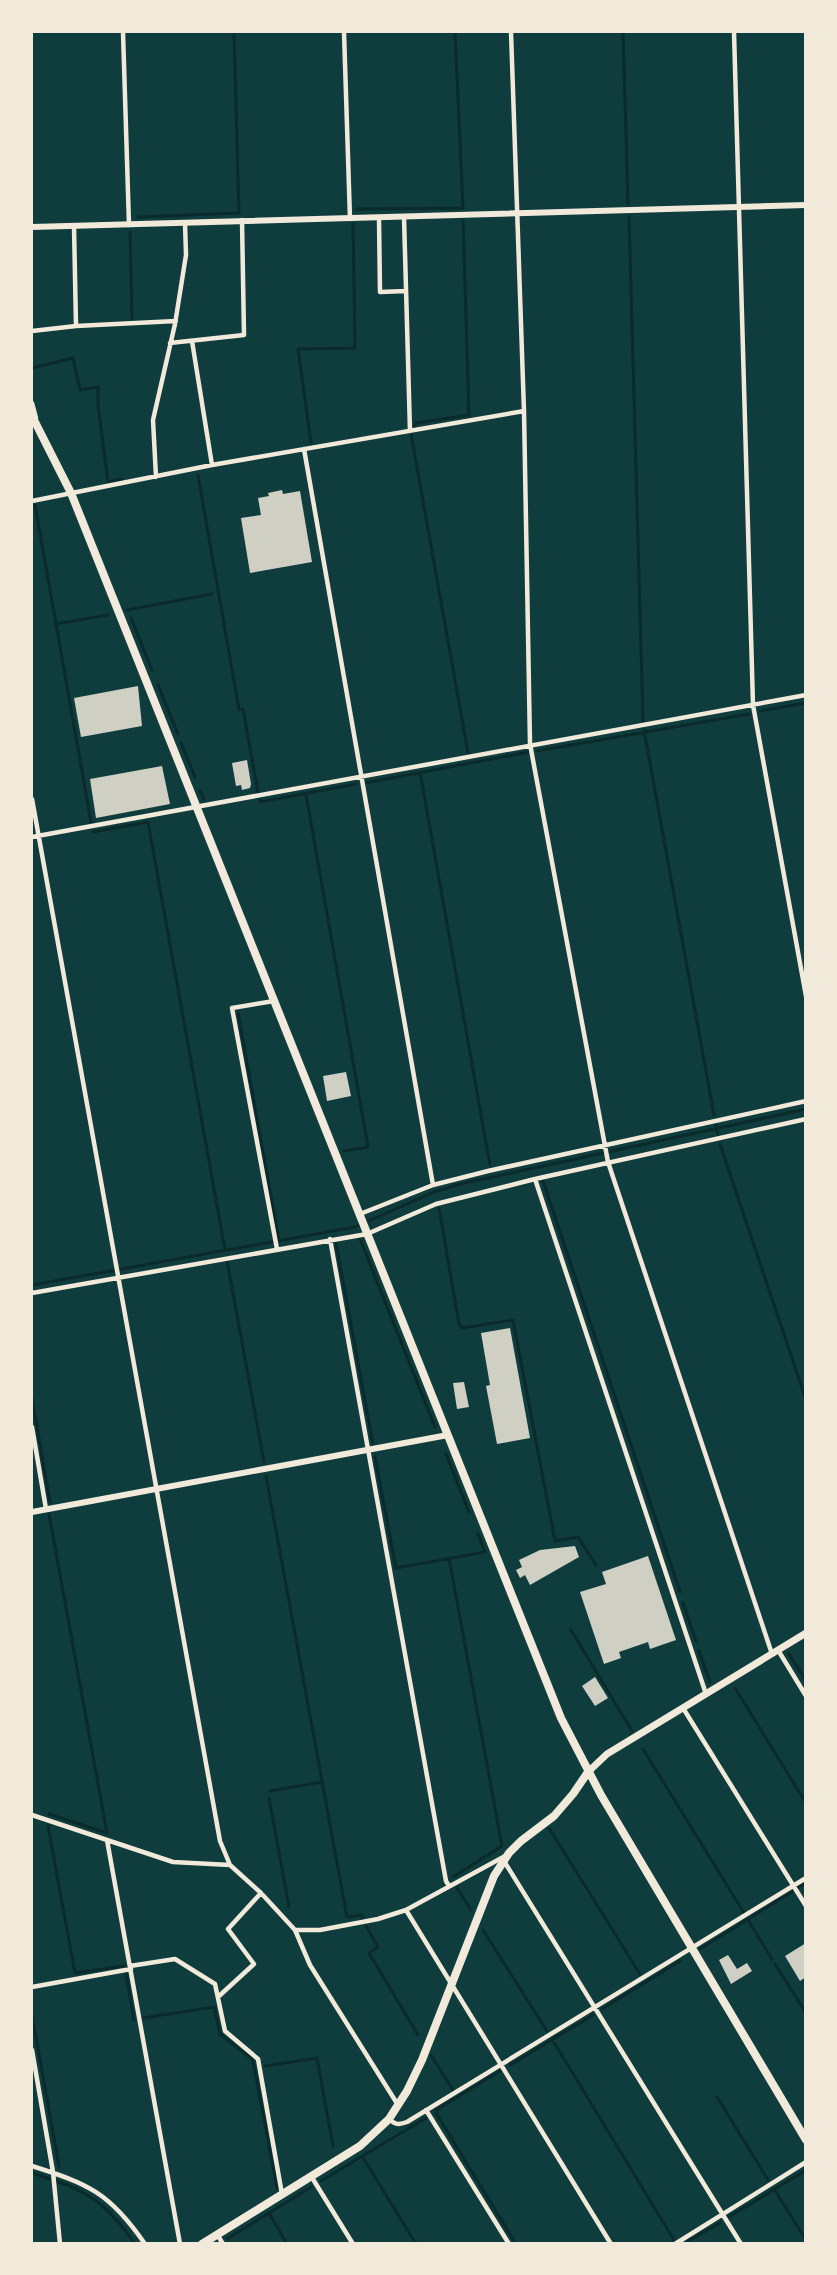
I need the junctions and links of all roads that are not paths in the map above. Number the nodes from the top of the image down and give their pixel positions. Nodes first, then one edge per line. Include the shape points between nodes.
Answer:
1 (123, 32) edge
2 (344, 32) edge
3 (512, 32) edge
4 (734, 32) edge
5 (806, 205) edge
6 (739, 206) junction
7 (517, 214) junction
8 (404, 217) junction
9 (379, 218) junction
10 (350, 219) junction
11 (242, 220) junction
12 (185, 223) junction
13 (129, 225) junction
14 (74, 226) junction
15 (32, 227) edge
16 (406, 291) junction
17 (176, 321) junction
18 (76, 326) junction
19 (32, 331) edge
20 (192, 341) junction
21 (170, 343) junction
22 (32, 403) edge
23 (524, 411) junction
24 (32, 416) edge
25 (410, 431) junction
26 (43, 437) junction
27 (304, 449) junction
28 (213, 465) junction
29 (156, 477) junction
30 (71, 494) junction
31 (32, 501) edge
32 (806, 695) edge
33 (753, 705) junction
34 (530, 744) junction
35 (360, 776) junction
36 (32, 799) edge
37 (195, 806) junction
38 (38, 836) junction
39 (32, 837) edge
40 (806, 996) edge
41 (274, 1001) junction
42 (806, 1101) edge
43 (806, 1119) edge
44 (604, 1146) junction
45 (607, 1161) junction
46 (535, 1179) junction
47 (433, 1185) junction
48 (361, 1217) junction
49 (367, 1232) junction
50 (330, 1239) junction
51 (277, 1248) junction
52 (118, 1276) junction
53 (32, 1293) edge
54 (32, 1427) edge
55 (448, 1435) junction
56 (368, 1451) junction
57 (156, 1489) junction
58 (46, 1509) junction
59 (32, 1512) edge
60 (806, 1633) edge
61 (775, 1652) junction
62 (706, 1694) junction
63 (806, 1696) edge
64 (683, 1708) junction
65 (588, 1772) junction
66 (32, 1815) edge
67 (107, 1840) junction
68 (506, 1857) junction
69 (230, 1865) junction
70 (806, 1878) edge
71 (449, 1886) junction
72 (793, 1886) junction
73 (261, 1893) junction
74 (806, 1906) edge
75 (406, 1910) junction
76 (295, 1930) junction
77 (692, 1949) junction
78 (130, 1968) junction
79 (453, 1984) junction
80 (32, 1987) edge
81 (218, 1997) junction
82 (595, 2007) junction
83 (32, 2050) edge
84 (501, 2063) junction
85 (398, 2105) junction
86 (426, 2110) junction
87 (388, 2119) junction
88 (806, 2140) edge
89 (806, 2162) edge
90 (32, 2166) edge
91 (53, 2172) junction
92 (311, 2176) junction
93 (282, 2194) junction
94 (722, 2214) junction
95 (217, 2234) junction
96 (678, 2243) edge
97 (60, 2244) edge
98 (145, 2244) edge
99 (180, 2244) edge
100 (202, 2244) edge
101 (223, 2244) edge
102 (353, 2244) edge
103 (509, 2244) edge
104 (611, 2244) edge
105 (741, 2244) edge

1 - 13 street
2 - 10 street
3 - 7 street
4 - 6 street
5 - 6 street
6 - 7 street
6 - 33 street
7 - 8 street
7 - 23 street
8 - 9 street
8 - 16 street
9 - 10 street
9 - 16 street via 380,292
10 - 11 street
11 - 12 street
11 - 20 street via 244,335
12 - 13 street
12 - 17 street via 186,255
13 - 14 street
14 - 15 street
14 - 18 street
16 - 25 street
17 - 18 street
17 - 21 street
18 - 19 street
20 - 21 street
20 - 28 street
21 - 29 street via 153,420
22 - 26 street
23 - 25 street
23 - 34 street
24 - 26 main road
25 - 27 street
26 - 30 main road
27 - 28 street
27 - 35 street
28 - 29 street
29 - 30 street
30 - 31 street
30 - 37 main road
32 - 33 street
33 - 34 street
33 - 40 street
34 - 35 street
34 - 44 street
35 - 37 street
35 - 47 street
36 - 38 street
37 - 38 street
37 - 41 main road
38 - 39 street
38 - 52 street
41 - 48 main road
41 - 51 street via 232,1008
42 - 44 street
43 - 45 street
44 - 45 street
44 - 47 street
45 - 46 street
45 - 61 street
46 - 49 street via 436,1204
46 - 62 street
47 - 48 street
48 - 49 main road
49 - 50 street
49 - 55 main road
50 - 51 street
50 - 56 street
51 - 52 street
52 - 53 street
52 - 57 street
54 - 58 street
55 - 56 street
55 - 65 main road via 561,1718
56 - 57 street
56 - 71 street
57 - 58 street
57 - 69 street via 212,1803
58 - 59 street
60 - 61 main road
61 - 62 main road
61 - 63 street
62 - 64 main road
64 - 65 main road via 608,1754
64 - 72 street
65 - 68 main road via 554,1816
65 - 77 main road
66 - 67 street
67 - 69 street via 173,1862
67 - 78 street
68 - 71 street
68 - 79 main road via 487,1891
68 - 82 street
69 - 73 street
70 - 72 street
71 - 75 street
72 - 74 street
72 - 77 street
73 - 76 street
73 - 81 street via 228,1929 254,1964
75 - 76 street via 320,1930
75 - 79 street
76 - 85 street via 310,1965
77 - 82 street
77 - 88 main road
78 - 80 street
78 - 81 street via 175,1959 215,1984
78 - 99 street
79 - 84 street
79 - 85 main road via 422,2060
81 - 93 street via 225,2031 258,2059
82 - 84 street
82 - 94 street
83 - 91 street
84 - 86 street
84 - 104 street
85 - 87 main road
86 - 87 street via 400,2125
86 - 103 street
87 - 92 main road via 360,2146
89 - 94 street
90 - 91 street
91 - 97 street
91 - 98 street via 105,2197 122,2212
92 - 93 main road
92 - 102 street
93 - 95 main road
94 - 96 street
94 - 105 street
95 - 100 main road
95 - 101 street

